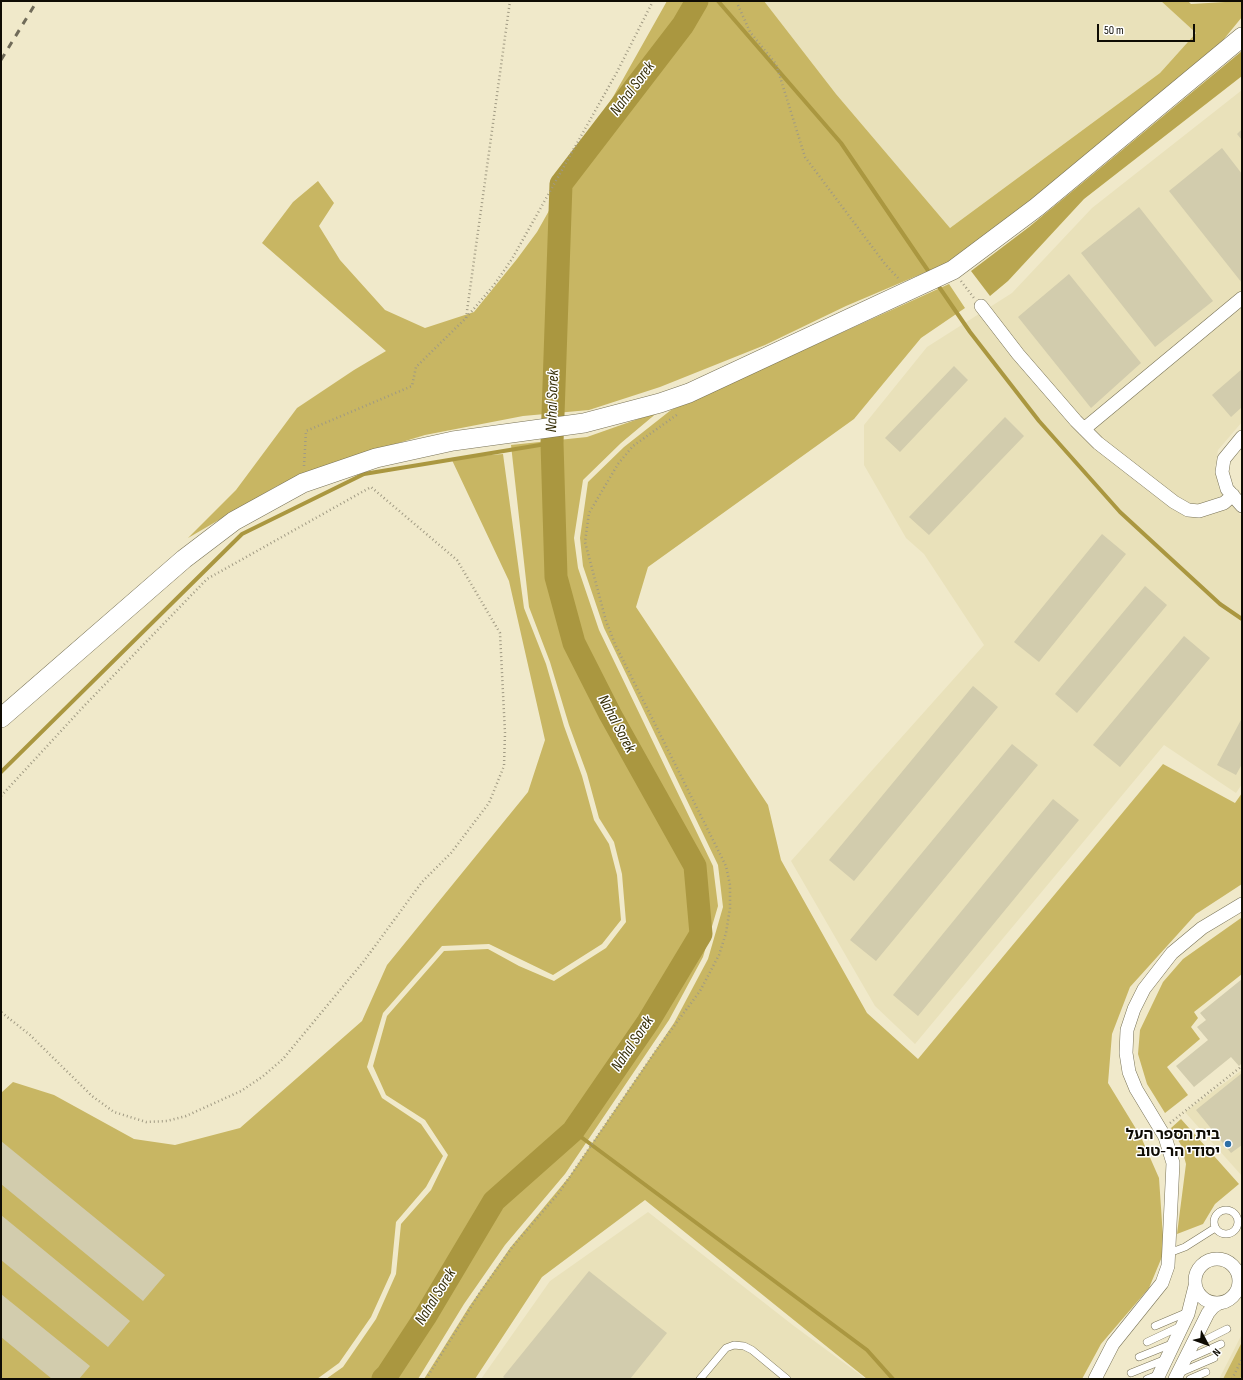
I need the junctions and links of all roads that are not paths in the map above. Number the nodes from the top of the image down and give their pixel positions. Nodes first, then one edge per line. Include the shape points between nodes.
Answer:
1 (1242, 37) edge
2 (1242, 298) edge
3 (981, 306) road end
4 (1084, 429) junction
5 (1242, 437) edge
6 (1233, 495) junction
7 (1242, 506) edge
8 (1, 718) edge
9 (1242, 904) edge
10 (1240, 1218) edge
11 (1215, 1228) junction
12 (1169, 1253) junction
13 (1195, 1286) junction
14 (1220, 1303) junction
15 (1189, 1312) junction
16 (1155, 1326) dead end
17 (1182, 1326) junction
18 (1227, 1329) dead end
19 (1147, 1342) dead end
20 (1174, 1343) junction
21 (1221, 1344) dead end
22 (1192, 1346) junction
23 (1139, 1357) dead end
24 (1167, 1358) junction
25 (1214, 1358) dead end
26 (1184, 1361) junction
27 (1206, 1372) dead end
28 (1131, 1373) dead end
29 (1159, 1376) edge
30 (1181, 1377) edge
31 (700, 1379) edge
32 (787, 1379) edge
33 (1095, 1379) edge
34 (1147, 1379) edge

1 - 8 main road via 1037,207 952,270 689,393 660,403 584,423 453,441 376,458 302,483 234,522 184,559
2 - 4 street
3 - 4 street via 1056,400
4 - 6 street via 1098,443 1188,510 1210,509 1224,503
5 - 6 street via 1224,459 1222,472
6 - 7 street
9 - 12 street via 1202,928 1172,953 1144,989 1127,1030 1126,1053 1129,1072 1136,1089 1161,1130 1174,1163
10 - 11 lane via 1238,1227 1232,1233 1225,1234
10 - 11 lane via 1234,1212 1222,1211 1216,1216
11 - 12 lane via 1185,1247
12 - 33 street via 1162,1283 1113,1344
13 - 14 street via 1204,1299
13 - 14 street via 1196,1272 1206,1262 1219,1259 1231,1265 1238,1276 1238,1288 1231,1298
13 - 15 street
14 - 22 street via 1208,1313
15 - 16 lane
15 - 17 street
17 - 19 lane
17 - 20 street
18 - 22 lane
20 - 23 lane
20 - 24 street
21 - 26 lane
22 - 26 street
24 - 28 lane
24 - 29 street
25 - 30 lane
26 - 30 street
27 - 30 lane
29 - 34 lane
31 - 32 lane via 726,1348 734,1345 752,1350

